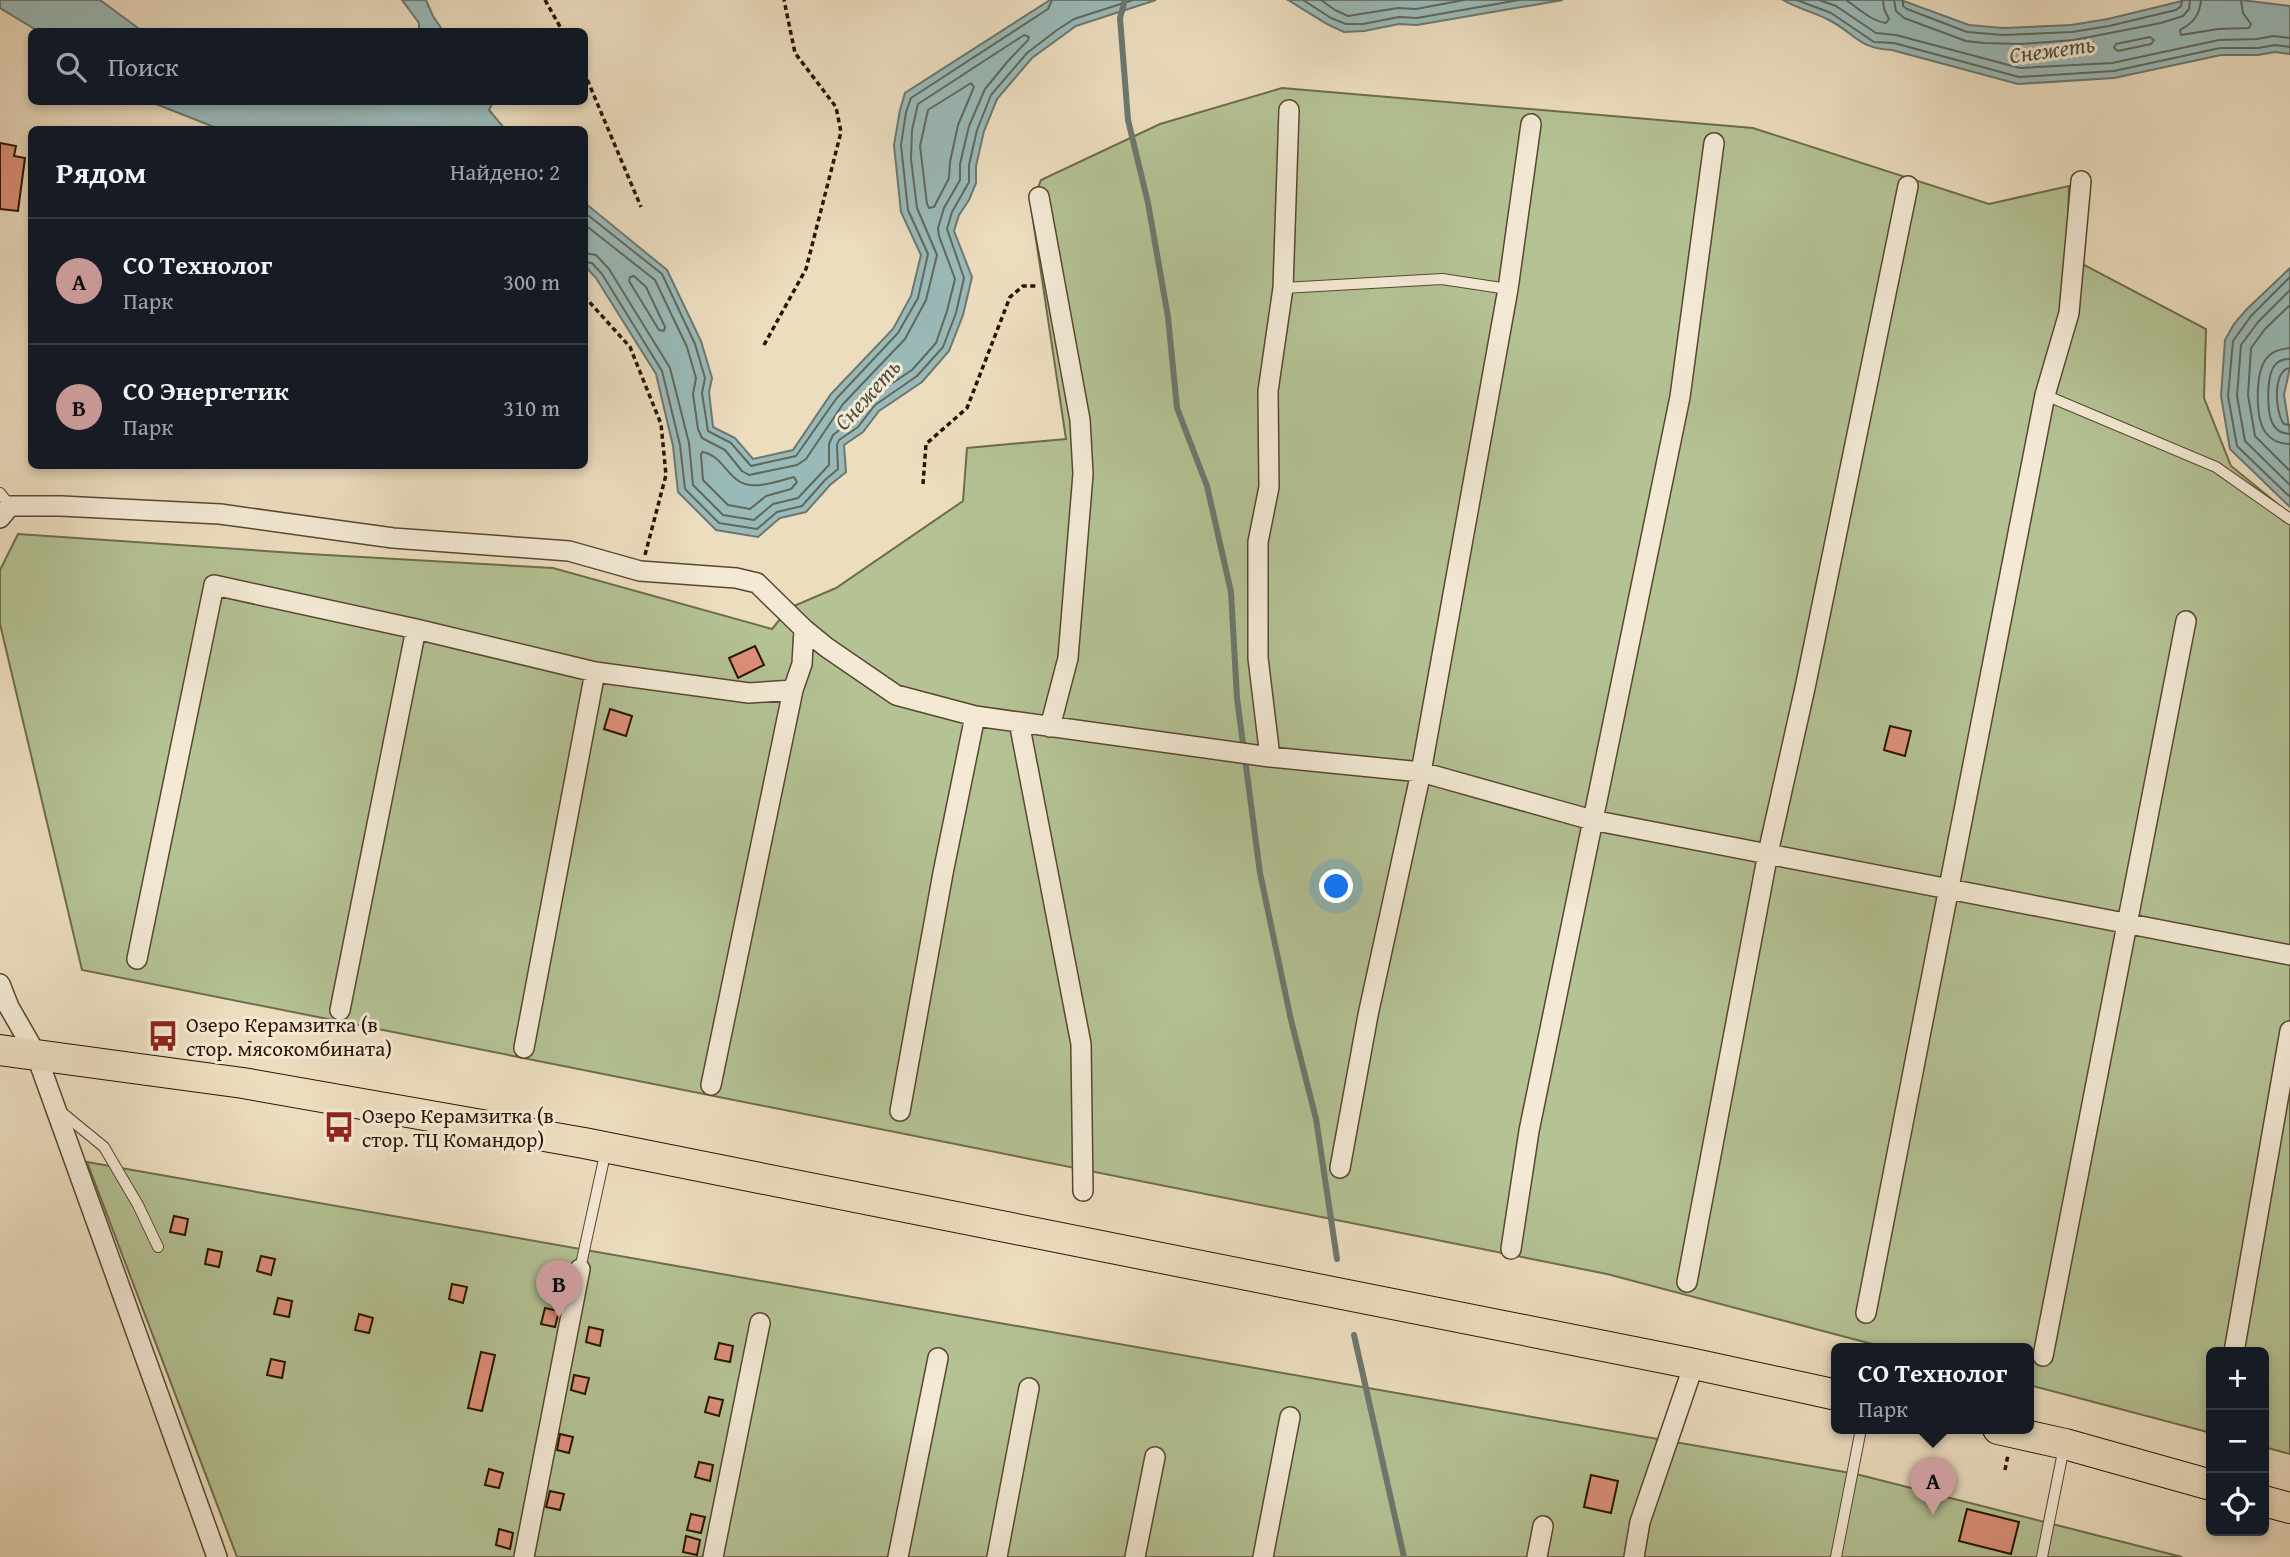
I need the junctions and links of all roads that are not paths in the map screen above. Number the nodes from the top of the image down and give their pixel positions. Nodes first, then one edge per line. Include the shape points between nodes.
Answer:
1 (1289, 110) dead end
2 (1531, 124) dead end
3 (1714, 142) dead end
4 (2081, 181) dead end
5 (1908, 186) dead end
6 (1040, 197) dead end
7 (1283, 288) junction
8 (1508, 289) junction
9 (2045, 395) junction
10 (3, 506) edge
11 (2290, 519) edge
12 (2186, 621) dead end
13 (416, 629) junction
14 (804, 629) junction
15 (595, 672) junction
16 (793, 690) junction
17 (975, 716) junction
18 (1020, 722) junction
19 (1049, 727) junction
20 (1270, 757) junction
21 (1421, 772) junction
22 (1592, 820) junction
23 (1768, 853) junction
24 (1950, 888) junction
25 (2128, 923) junction
26 (2290, 955) edge
27 (136, 959) dead end
28 (0, 984) edge
29 (4, 1006) edge
30 (340, 1010) dead end
31 (2290, 1031) edge
32 (524, 1048) dead end
33 (0, 1050) edge
34 (36, 1054) junction
35 (711, 1085) dead end
36 (54, 1106) junction
37 (900, 1111) dead end
38 (606, 1147) junction
39 (1340, 1168) dead end
40 (1083, 1191) dead end
41 (158, 1247) dead end
42 (1511, 1249) dead end
43 (580, 1269) joint
44 (1687, 1282) dead end
45 (1866, 1313) dead end
46 (760, 1323) dead end
47 (2235, 1347) edge
48 (2043, 1356) dead end
49 (938, 1358) dead end
50 (1695, 1364) junction
51 (1029, 1388) dead end
52 (1831, 1394) edge
53 (1290, 1417) dead end
54 (1860, 1434) edge
55 (2020, 1434) edge
56 (2065, 1444) junction
57 (1155, 1457) dead end
58 (2206, 1484) edge
59 (2269, 1502) edge
60 (2290, 1508) edge
61 (1543, 1526) dead end
62 (217, 1557) edge
63 (524, 1557) edge
64 (713, 1557) edge
65 (898, 1557) edge
66 (997, 1557) edge
67 (1135, 1557) edge
68 (1263, 1557) edge
69 (1536, 1557) edge
70 (1634, 1557) edge
71 (1836, 1557) edge
72 (2042, 1557) edge

1 - 7 street
2 - 8 street
3 - 22 street via 1680,397
4 - 9 street via 2068,313
5 - 23 street
6 - 19 street via 1080,420 1083,474 1068,658
7 - 8 lane via 1442,279
7 - 20 street via 1268,391 1269,488 1258,542 1258,658
8 - 21 street
9 - 11 lane via 2216,467
9 - 24 street
10 - 14 street via 220,514 393,538 569,551 640,571 757,583
12 - 25 street
13 - 15 street
13 - 27 street via 214,585
13 - 30 street
14 - 16 street via 803,664
14 - 17 street via 897,695
15 - 16 street via 749,693
15 - 32 street
16 - 35 street
17 - 18 street
17 - 37 street
18 - 19 street
18 - 40 street via 1081,1044
19 - 20 street
20 - 21 street
21 - 22 street
21 - 39 street
22 - 23 street
22 - 42 street via 1529,1131
23 - 24 street
23 - 44 street
24 - 25 street
24 - 45 street
25 - 26 street
25 - 48 street
28 - 29 street
29 - 34 street
31 - 47 street
33 - 34 main road
34 - 36 street
34 - 38 main road via 243,1083
36 - 41 lane via 104,1147
36 - 62 street
38 - 43 lane
38 - 50 main road
43 - 63 street
46 - 64 street
49 - 65 street
50 - 52 main road
50 - 70 street via 1640,1522
51 - 66 street
53 - 68 street
54 - 71 lane
55 - 56 main road
56 - 58 main road
56 - 72 lane
57 - 67 street
59 - 60 main road
61 - 69 street

